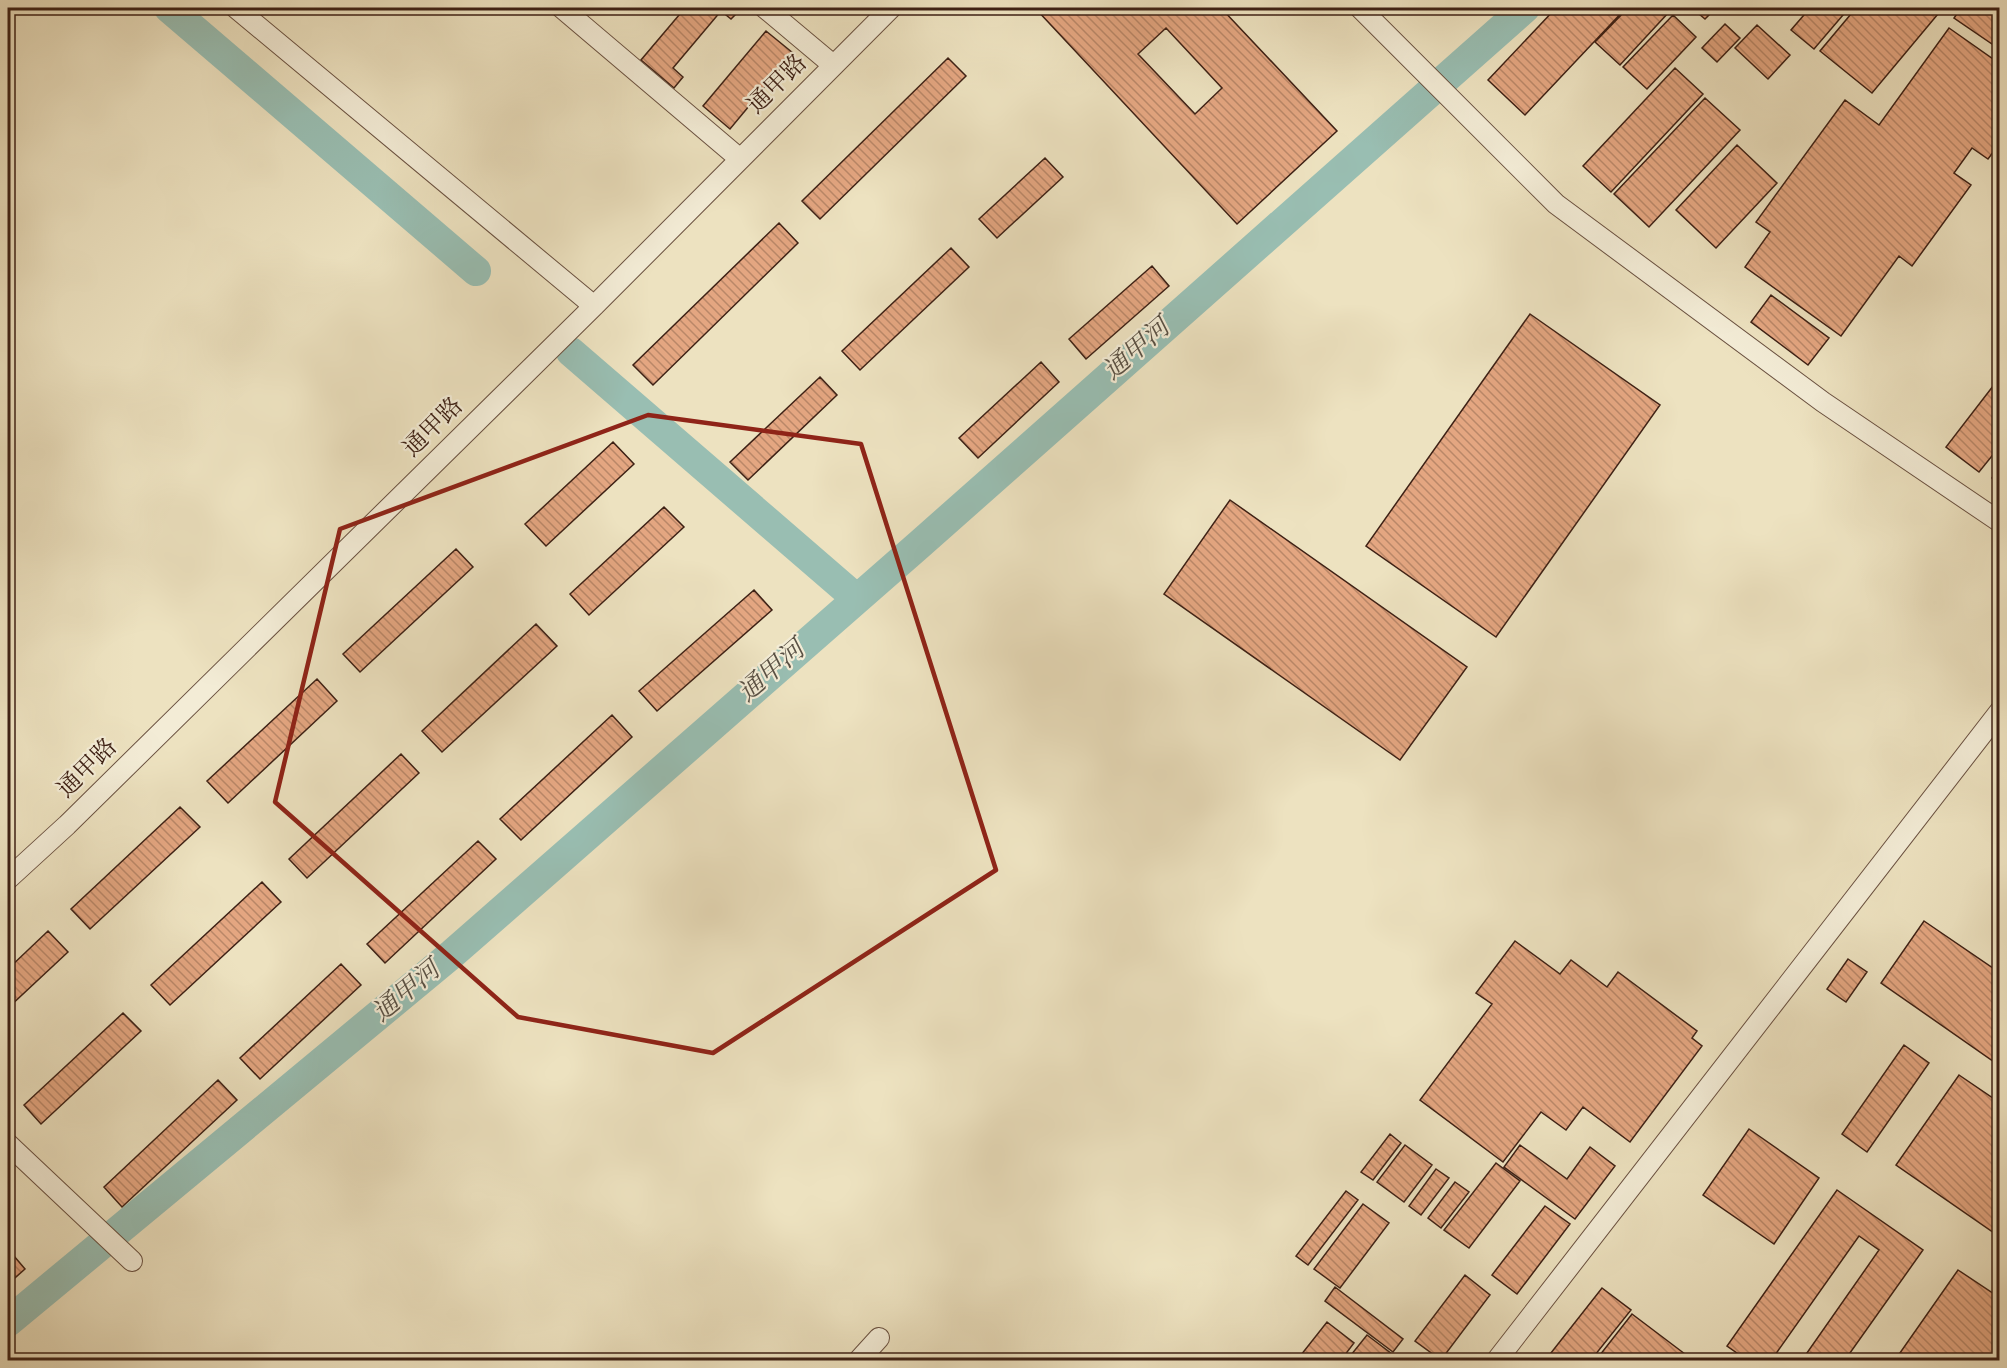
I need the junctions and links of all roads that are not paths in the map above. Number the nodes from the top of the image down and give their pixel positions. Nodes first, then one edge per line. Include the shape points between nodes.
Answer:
1 (236, 8) edge
2 (562, 8) edge
3 (765, 8) edge
4 (891, 8) edge
5 (1360, 8) edge
6 (834, 65) junction
7 (740, 159) junction
8 (594, 306) junction
9 (2000, 522) edge
10 (2000, 711) edge
11 (8, 879) edge
12 (8, 1144) edge
13 (132, 1261) dead end
14 (879, 1338) dead end
15 (859, 1360) edge
16 (1497, 1360) edge

1 - 8 street
2 - 7 street
3 - 6 street
4 - 6 street, 通甲路
5 - 9 street via 1557,204 1823,402
6 - 7 street, 通甲路
7 - 8 street, 通甲路
8 - 11 street, 通甲路
10 - 16 street
12 - 13 street
14 - 15 street

